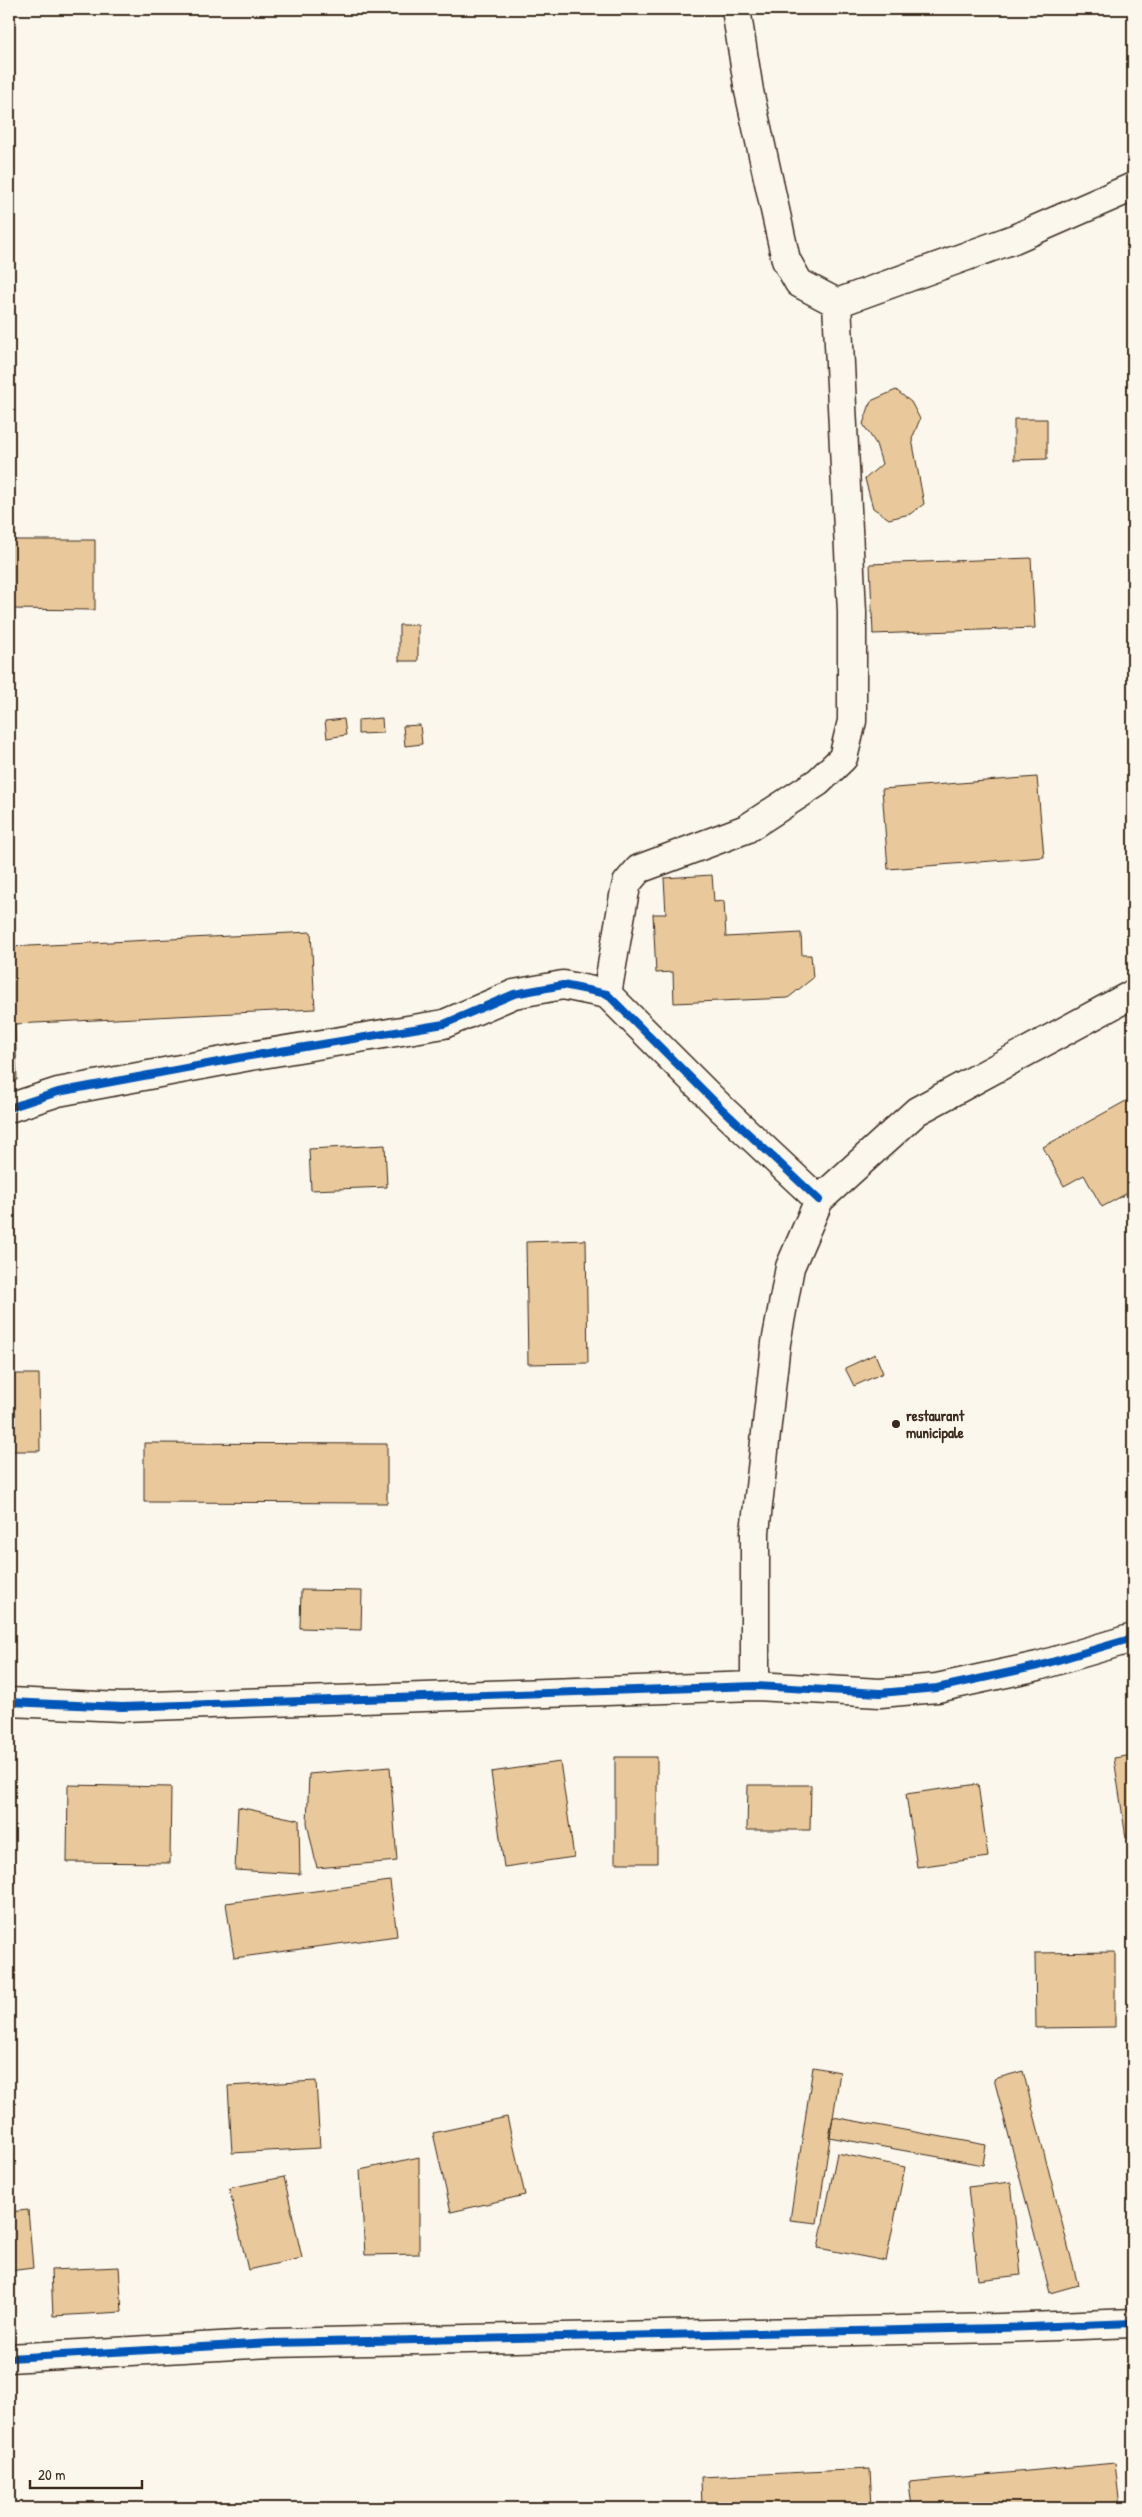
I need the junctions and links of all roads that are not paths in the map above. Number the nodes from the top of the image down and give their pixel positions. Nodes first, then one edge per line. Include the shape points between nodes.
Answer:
1 (736, 9) edge
2 (1133, 187) edge
3 (836, 303) junction
4 (607, 994) junction
5 (1133, 994) edge
6 (9, 1108) edge
7 (819, 1200) junction
8 (1133, 1638) edge
9 (755, 1686) junction
10 (9, 1702) edge
11 (1133, 2323) edge
12 (9, 2358) edge

1 - 3 street via 786,260 799,283
2 - 3 street via 1014,239
3 - 4 street via 852,612 852,721 843,758 818,782 746,829 639,869 627,883
4 - 6 street via 563,985 514,994 444,1024 250,1056 68,1091
4 - 7 street via 722,1110
5 - 7 street via 917,1111
7 - 9 street via 790,1267 776,1343 755,1532
8 - 9 street via 1038,1666 937,1688 880,1692
9 - 10 street via 122,1708
11 - 12 street via 271,2343

